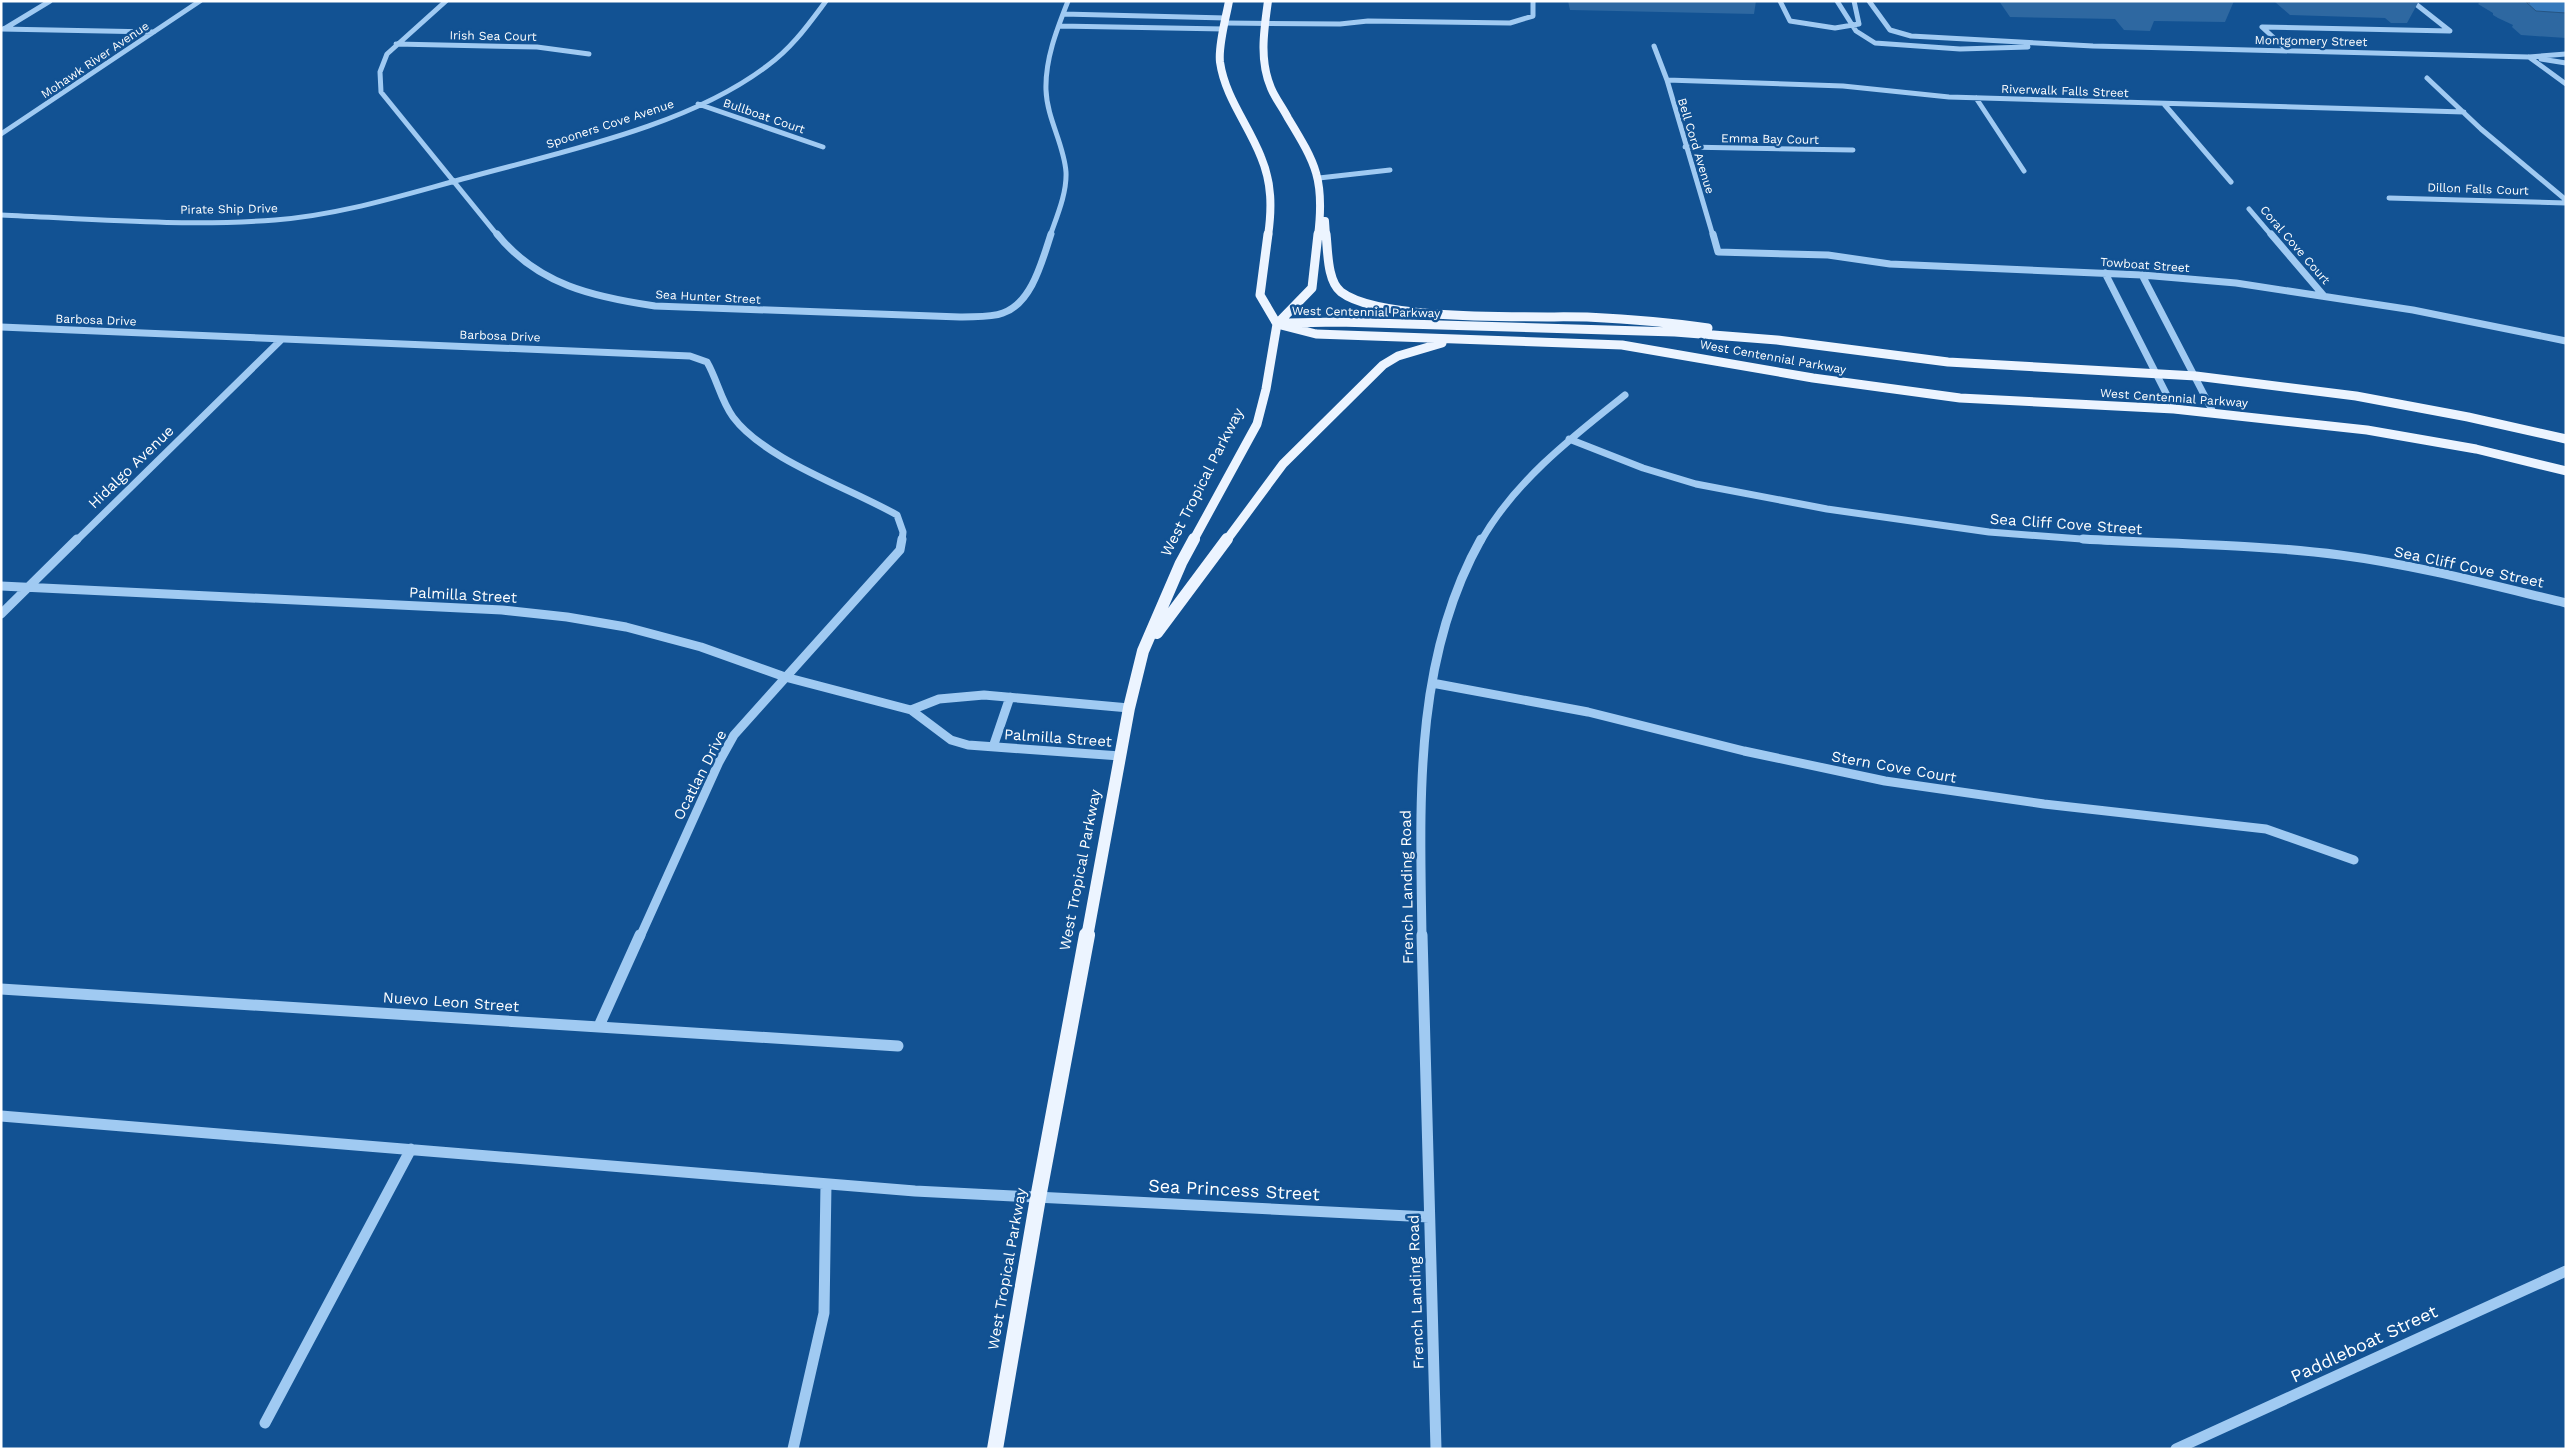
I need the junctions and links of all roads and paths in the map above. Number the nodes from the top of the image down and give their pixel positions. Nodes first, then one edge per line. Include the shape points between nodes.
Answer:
1 (50, 1) edge
2 (200, 1) edge
3 (446, 1) edge
4 (826, 1) edge
5 (1068, 1) edge
6 (1229, 1) edge
7 (1268, 1) edge
8 (1533, 1) edge
9 (1780, 1) edge
10 (1837, 1) edge
11 (1854, 1) edge
12 (1869, 1) edge
13 (2412, 1) edge
14 (1063, 14) junction
15 (1129, 16) junction
16 (1225, 23) junction
17 (1265, 24) junction
18 (1058, 26) junction
19 (1125, 27) junction
20 (1850, 27) junction
21 (2, 29) edge
22 (154, 32) junction
23 (396, 44) junction
24 (1654, 46) dead end
25 (2093, 46) junction
26 (2287, 50) junction
27 (589, 54) dead end
28 (2566, 54) edge
29 (2529, 57) junction
30 (2566, 63) edge
31 (2427, 78) dead end
32 (1666, 80) junction
33 (2566, 84) edge
34 (1976, 98) junction
35 (698, 104) junction
36 (2164, 104) junction
37 (2464, 112) junction
38 (1, 134) edge
39 (823, 147) dead end
40 (1685, 147) junction
41 (1853, 150) dead end
42 (1390, 170) dead end
43 (2024, 171) dead end
44 (1319, 178) junction
45 (453, 181) junction
46 (2231, 182) dead end
47 (2389, 198) dead end
48 (2566, 202) edge
49 (1322, 204) junction
50 (2250, 208) dead end
51 (1, 215) edge
52 (1718, 252) joint
53 (2105, 273) junction
54 (2142, 275) junction
55 (2324, 296) junction
56 (1277, 324) junction
57 (1, 327) edge
58 (1462, 339) junction
59 (281, 340) junction
60 (1777, 340) junction
61 (2566, 342) edge
62 (2155, 373) junction
63 (2196, 376) junction
64 (1625, 395) dead end
65 (2174, 409) junction
66 (2213, 412) junction
67 (1569, 439) junction
68 (2566, 439) edge
69 (2566, 471) edge
70 (900, 550) joint
71 (1, 586) edge
72 (28, 587) junction
73 (2566, 603) edge
74 (1, 614) edge
75 (1143, 651) junction
76 (786, 676) junction
77 (1432, 683) junction
78 (1010, 697) junction
79 (1129, 708) junction
80 (911, 710) junction
81 (993, 747) junction
82 (1120, 756) junction
83 (2354, 860) dead end
84 (1, 989) edge
85 (599, 1026) junction
86 (898, 1046) dead end
87 (1, 1116) edge
88 (411, 1149) junction
89 (826, 1184) junction
90 (1038, 1198) junction
91 (1429, 1217) junction
92 (2566, 1271) edge
93 (266, 1423) dead end
94 (793, 1449) edge
95 (995, 1449) edge
96 (1436, 1449) edge
97 (2176, 1449) edge

1 - 21 street
2 - 22 street, Mohawk River Avenue
3 - 23 street, Sea Hunter Street
4 - 35 street, Spooners Cove Avenue via 783,53 746,79
5 - 14 street
6 - 16 main road
7 - 17 main road
8 - 17 street via 1533,16 1510,23 1368,21
9 - 20 street via 1790,21 1804,26
10 - 20 street
11 - 20 street via 1859,24
12 - 25 street, Montgomery Street via 1890,30 1911,36
13 - 26 street via 2450,31 2262,26
14 - 15 street
14 - 18 street
15 - 16 street
15 - 19 street
16 - 17 street
16 - 19 street
16 - 56 main road via 1220,60 1226,88 1261,156 1268,178 1272,204 1260,295
17 - 44 main road via 1265,66 1271,88 1313,160
18 - 19 street
18 - 45 street, Sea Hunter Street via 1049,57 1046,92 1064,160 1065,191 1032,282 1023,299 1008,311 987,316 899,316 718,310 614,300 550,280 526,266
20 - 25 street, Montgomery Street via 1863,39 1888,45 1960,48
21 - 22 street
22 - 38 street, Mohawk River Avenue
23 - 27 street, Irish Sea Court via 536,47
23 - 45 street, Sea Hunter Street via 382,64 378,78 381,92
24 - 32 street, Bell Cord Avenue
25 - 26 street, Montgomery Street
26 - 29 street, Montgomery Street
28 - 29 street, Montgomery Street
29 - 30 street, Montgomery Street
29 - 33 street
31 - 37 street
32 - 34 street, Riverwalk Falls Street via 1829,84
32 - 40 street, Bell Cord Avenue
34 - 36 street, Riverwalk Falls Street
34 - 43 street
35 - 39 street, Bullboat Court
35 - 45 street, Spooners Cove Avenue via 604,139
36 - 37 street, Riverwalk Falls Street
36 - 46 street
37 - 48 street via 2480,130
40 - 41 street, Emma Bay Court
40 - 52 street, Bell Cord Avenue
42 - 44 street
44 - 49 main road
45 - 51 street, Pirate Ship Drive via 353,208 277,220 203,222
47 - 48 street, Dillon Falls Court
49 - 56 main road via 1312,288
49 - 60 main road via 1333,281 1339,291 1360,301 1415,311 1686,324
50 - 55 street, Coral Cove Court
52 - 53 street, Towboat Street via 1828,255 1890,264
53 - 54 street, Towboat Street
53 - 62 street
54 - 55 street, Towboat Street via 2236,283
54 - 63 street
55 - 61 street, Towboat Street
56 - 58 main road, West Centennial Parkway via 1316,334
56 - 60 main road, West Centennial Parkway via 1338,322 1665,332
56 - 75 main road, West Tropical Parkway via 1257,424 1181,563
57 - 59 street, Barbosa Drive
58 - 65 main road, West Centennial Parkway via 1622,345 1813,378 1960,398
58 - 75 main road via 1398,356 1383,365 1348,398 1283,464
59 - 70 street, Barbosa Drive via 690,356 707,362 734,418 747,432 768,448 897,514 903,532
59 - 72 street, Hidalgo Avenue
60 - 62 main road, West Centennial Parkway via 1948,362
62 - 63 main road, West Centennial Parkway
62 - 65 street
63 - 66 street
63 - 68 main road, West Centennial Parkway via 2356,396
64 - 67 street, French Landing Road
65 - 66 main road, West Centennial Parkway
66 - 69 main road, West Centennial Parkway via 2368,430
67 - 73 street, Sea Cliff Cove Street via 1643,468 1696,484 1827,509 2026,536 2340,555 2452,575
67 - 77 street, French Landing Road via 1498,513 1471,557 1439,640
70 - 76 street, Ocatlan Drive
71 - 72 street, Palmilla Street
72 - 74 street, Hidalgo Avenue
72 - 76 street, Palmilla Street via 502,610 567,617 645,632
75 - 79 main road, West Tropical Parkway
76 - 80 street, Palmilla Street
76 - 85 street, Ocatlan Drive via 734,735 719,762
77 - 83 street, Stern Cove Court via 1588,712 1744,751 1884,781 2044,804 2266,829
77 - 91 street, French Landing Road via 1421,776
78 - 79 street
78 - 80 street via 961,696 939,699
78 - 81 street, Palmilla Street
79 - 82 main road, West Tropical Parkway
80 - 81 street, Palmilla Street via 951,740
81 - 82 street, Palmilla Street
82 - 90 main road, West Tropical Parkway
84 - 85 street, Nuevo Leon Street
85 - 86 street, Nuevo Leon Street
87 - 88 street, Sea Princess Street
88 - 89 street, Sea Princess Street
88 - 93 street
89 - 90 street, Sea Princess Street
89 - 94 street via 824,1313
90 - 91 street, Sea Princess Street
90 - 95 main road, West Tropical Parkway
91 - 96 street, French Landing Road
92 - 97 street, Paddleboat Street

